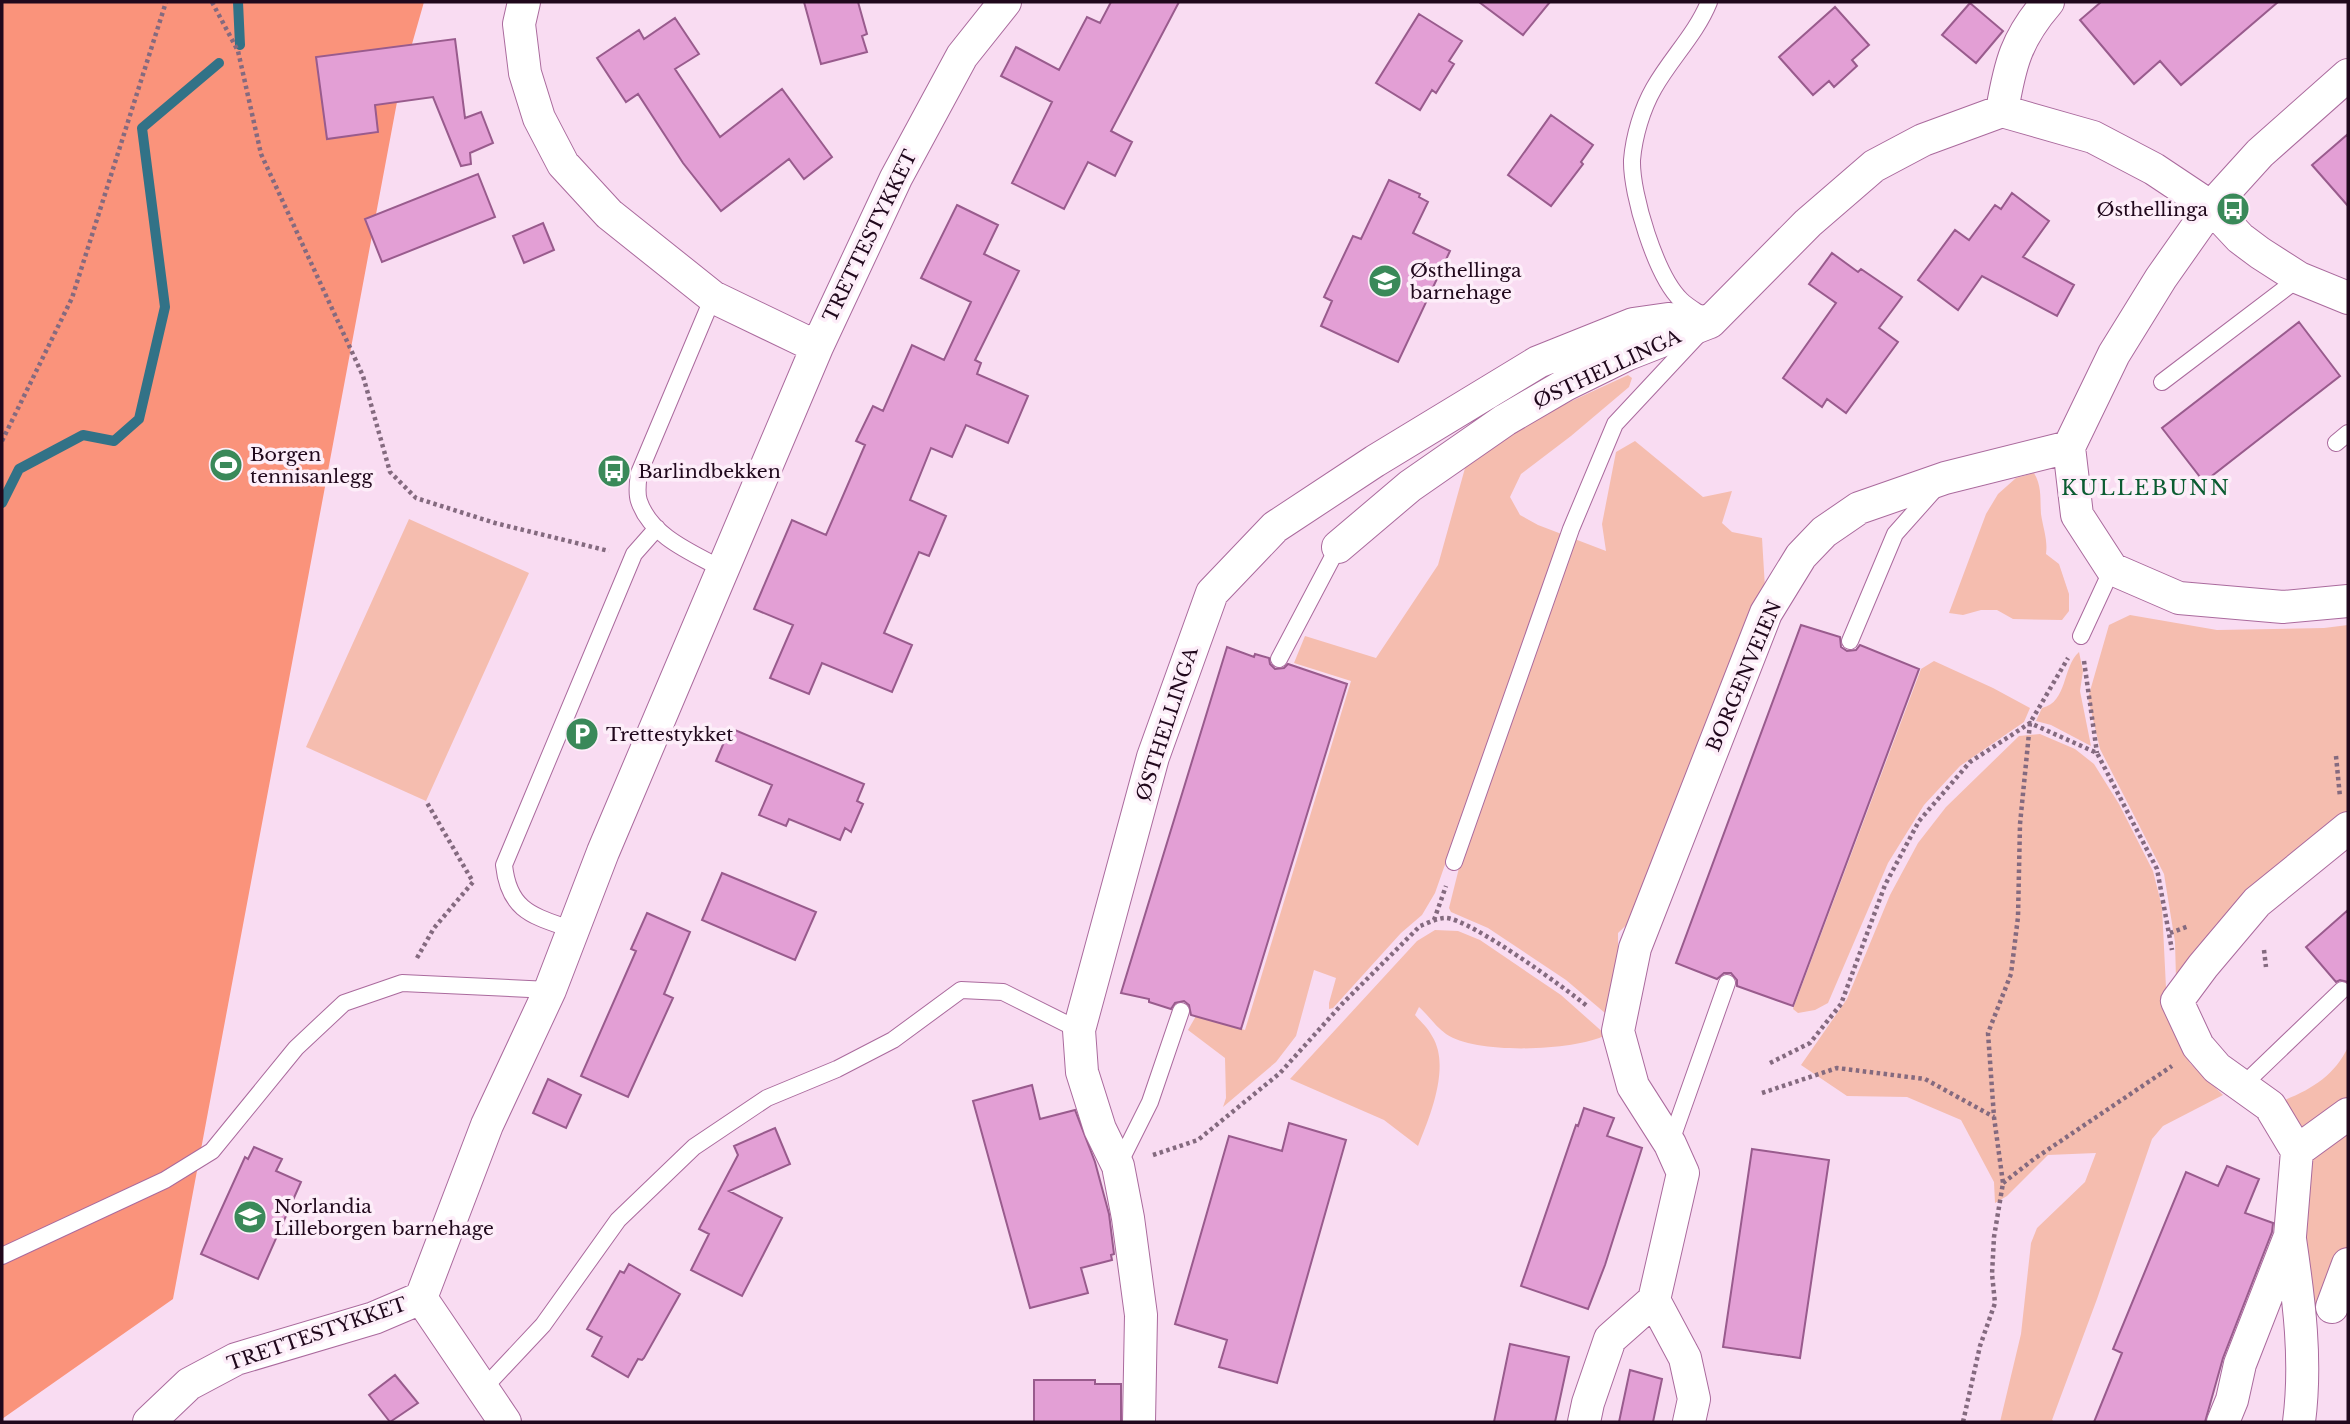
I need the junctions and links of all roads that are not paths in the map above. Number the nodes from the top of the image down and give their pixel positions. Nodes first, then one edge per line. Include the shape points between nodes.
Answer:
1 (524, 2) edge
2 (1005, 2) edge
3 (1709, 2) edge
4 (2048, 2) edge
5 (2348, 75) edge
6 (2001, 111) junction
7 (2211, 206) junction
8 (2300, 278) junction
9 (713, 297) junction
10 (2348, 298) edge
11 (1710, 322) junction
12 (817, 347) junction
13 (2162, 382) dead end
14 (2070, 447) junction
15 (1945, 478) junction
16 (657, 528) junction
17 (1338, 548) joint
18 (2112, 569) junction
19 (724, 570) junction
20 (2348, 601) edge
21 (2081, 636) road end
22 (1850, 641) dead end
23 (1279, 659) dead end
24 (2348, 828) edge
25 (1454, 862) road end
26 (573, 930) junction
27 (1727, 983) dead end
28 (550, 990) junction
29 (2342, 990) dead end
30 (1181, 1011) dead end
31 (1079, 1030) junction
32 (2242, 1086) junction
33 (2348, 1114) edge
34 (1670, 1144) junction
35 (2297, 1151) junction
36 (1118, 1166) junction
37 (2290, 1236) junction
38 (2, 1256) edge
39 (2348, 1264) edge
40 (421, 1298) junction
41 (1654, 1300) junction
42 (2332, 1307) dead end
43 (482, 1390) junction
44 (149, 1422) edge
45 (505, 1422) edge
46 (1139, 1422) edge
47 (1584, 1422) edge
48 (1689, 1422) edge
49 (2223, 1422) edge
50 (2299, 1422) edge

1 - 9 street via 519,23 525,73 539,118 563,164 609,214
2 - 12 street, TRETTESTYKKET via 962,56 909,154
3 - 11 lane via 1654,88 1642,114 1632,162 1643,219 1664,278 1681,300
4 - 6 street via 2014,52
5 - 7 street via 2260,153
6 - 7 street via 2093,137
6 - 11 street, ØSTHELLINGA via 1923,140 1874,166 1808,223
7 - 8 street via 2240,238
7 - 14 street via 2114,354
8 - 10 street
8 - 13 lane
9 - 12 street
9 - 16 lane via 639,473 637,498
11 - 17 street, ØSTHELLINGA via 1628,354 1505,420 1410,486
11 - 25 lane, ØSTHELLINGA via 1615,424 1571,528
11 - 31 street, ØSTHELLINGA via 1668,319 1633,324 1538,362 1275,527 1212,593 1153,757
12 - 19 street, TRETTESTYKKET
14 - 15 street, BORGENVEIEN
14 - 18 street via 2077,515
15 - 22 lane via 1895,534
15 - 34 street, BORGENVEIEN via 1859,508 1824,532 1801,556 1766,612 1635,948 1618,1031 1633,1086
16 - 19 lane
16 - 26 lane via 634,554 504,865 507,886 522,909
17 - 23 lane
18 - 20 street via 2179,598 2283,607
18 - 21 lane
19 - 26 street, TRETTESTYKKET
24 - 32 street via 2257,902 2177,1002 2198,1046
26 - 28 street, TRETTESTYKKET
27 - 34 lane
28 - 38 lane via 402,983 344,1003 296,1048 212,1151 166,1181
28 - 40 street, TRETTESTYKKET via 488,1125
29 - 32 lane
30 - 36 lane via 1150,1102
31 - 36 street, ØSTHELLINGA via 1082,1072 1100,1129
31 - 43 lane via 1003,992 961,990 893,1040 767,1098 694,1147 618,1220 543,1325
32 - 35 street via 2270,1106
33 - 35 street
34 - 41 street, BORGENVEIEN via 1683,1173
35 - 37 street
36 - 46 street, ØSTHELLINGA via 1141,1315
37 - 49 street via 2240,1364
37 - 50 street via 2301,1316
39 - 42 street
40 - 43 street, TRETTESTYKKET
40 - 44 street, TRETTESTYKKET via 374,1318 236,1359 188,1384
41 - 47 street via 1610,1339
41 - 48 street via 1685,1359 1693,1399
43 - 45 street, TRETTESTYKKET

